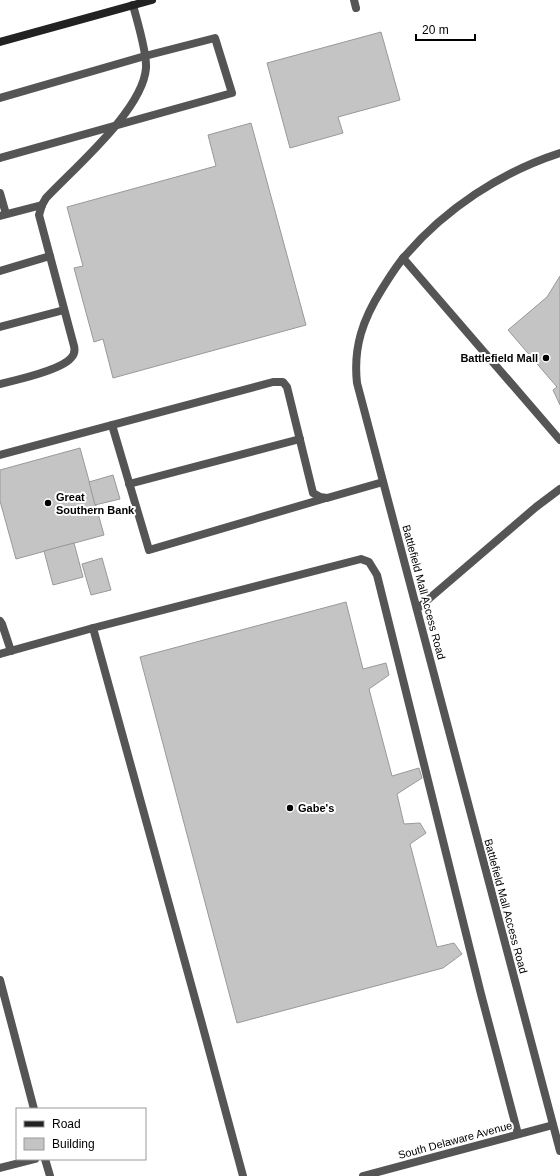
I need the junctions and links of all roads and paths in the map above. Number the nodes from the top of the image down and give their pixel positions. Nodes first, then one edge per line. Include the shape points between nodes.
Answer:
1 (152, 0) edge
2 (141, 1) edge
3 (127, 4) edge
4 (0, 42) edge
5 (145, 56) junction
6 (0, 98) edge
7 (114, 126) junction
8 (560, 153) edge
9 (0, 158) edge
10 (0, 193) edge
11 (42, 205) junction
12 (3, 215) edge
13 (50, 256) junction
14 (403, 258) junction
15 (0, 271) edge
16 (64, 310) junction
17 (0, 327) edge
18 (0, 384) edge
19 (112, 425) junction
20 (300, 439) junction
21 (560, 440) edge
22 (0, 455) edge
23 (383, 482) junction
24 (129, 484) junction
25 (560, 489) edge
26 (327, 498) junction
27 (417, 610) junction
28 (0, 621) edge
29 (93, 628) junction
30 (11, 651) junction
31 (0, 654) edge
32 (0, 980) edge
33 (34, 1108) edge
34 (553, 1124) junction
35 (518, 1134) junction
36 (560, 1151) edge
37 (31, 1160) edge
38 (45, 1160) edge
39 (0, 1168) edge
40 (50, 1176) edge
41 (243, 1176) edge
42 (363, 1176) edge

1 - 2 main road
2 - 3 main road
3 - 4 main road
3 - 5 street
5 - 6 street
5 - 7 street via 146,69 142,86 131,106
5 - 7 street via 215,38 232,93
7 - 9 street
7 - 11 street
8 - 14 street, Battlefield Mall Access Road via 521,168 477,194 448,214
10 - 12 street
11 - 12 street
11 - 13 street via 39,215
13 - 15 street
13 - 16 street
14 - 21 street
14 - 23 street, Battlefield Mall Access Road via 372,305 363,326 356,355 358,383
16 - 17 street
16 - 18 street via 74,346 75,352 72,357 59,366 38,374
19 - 20 street via 273,382 283,382 287,387
19 - 22 street
19 - 24 street
20 - 24 street
20 - 26 street via 313,493 320,498
23 - 26 street
23 - 27 street, Battlefield Mall Access Road
24 - 26 street via 149,550
25 - 27 street
27 - 34 street, Battlefield Mall Access Road
28 - 30 street
29 - 30 street
29 - 35 street via 361,559 369,562 377,575
29 - 41 street
30 - 31 street
32 - 33 street
34 - 35 street, South Delaware Avenue
34 - 36 street, Battlefield Mall Access Road
35 - 42 street, South Delaware Avenue
37 - 39 street
38 - 40 street

